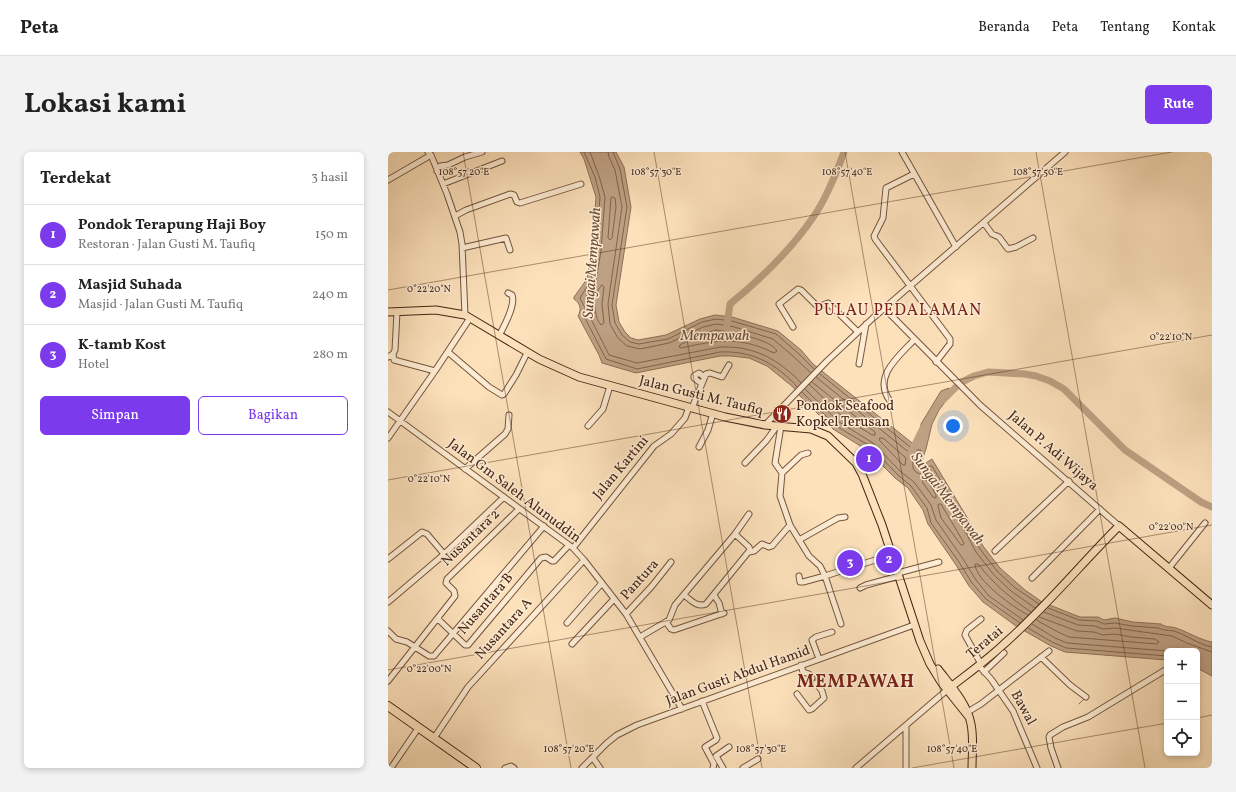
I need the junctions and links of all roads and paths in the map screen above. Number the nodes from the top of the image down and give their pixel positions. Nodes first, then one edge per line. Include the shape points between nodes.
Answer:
1 (482, 152) edge
2 (902, 152) edge
3 (1065, 152) edge
4 (430, 154) edge
5 (502, 160) dead end
6 (437, 170) junction
7 (914, 174) junction
8 (388, 180) edge
9 (443, 184) junction
10 (581, 184) dead end
11 (456, 216) junction
12 (984, 223) junction
13 (1033, 238) dead end
14 (956, 247) junction
15 (462, 248) junction
16 (510, 250) dead end
17 (910, 285) junction
18 (508, 293) dead end
19 (884, 308) junction
20 (388, 312) edge
21 (397, 312) junction
22 (467, 317) junction
23 (866, 324) junction
24 (793, 327) dead end
25 (858, 332) junction
26 (499, 336) junction
27 (914, 340) junction
28 (448, 352) junction
29 (527, 353) junction
30 (393, 354) junction
31 (388, 357) edge
32 (936, 362) junction
33 (859, 364) dead end
34 (729, 365) dead end
35 (435, 371) junction
36 (704, 377) junction
37 (702, 384) junction
38 (610, 386) junction
39 (890, 401) dead end
40 (691, 408) junction
41 (388, 412) edge
42 (713, 414) junction
43 (509, 415) dead end
44 (400, 422) junction
45 (765, 425) junction
46 (588, 426) dead end
47 (779, 426) junction
48 (388, 438) edge
49 (699, 447) dead end
50 (808, 453) dead end
51 (744, 463) dead end
52 (465, 469) junction
53 (782, 473) junction
54 (1069, 481) junction
55 (504, 497) junction
56 (519, 509) junction
57 (1100, 509) junction
58 (749, 514) dead end
59 (845, 517) dead end
60 (1205, 523) dead end
61 (790, 525) junction
62 (544, 526) junction
63 (1119, 526) junction
64 (735, 534) junction
65 (799, 540) junction
66 (571, 546) junction
67 (995, 551) dead end
68 (749, 552) junction
69 (444, 554) junction
70 (891, 555) junction
71 (388, 559) edge
72 (584, 560) junction
73 (671, 562) dead end
74 (939, 562) dead end
75 (1169, 568) junction
76 (898, 575) junction
77 (799, 576) dead end
78 (825, 576) junction
79 (1032, 578) dead end
80 (602, 584) junction
81 (860, 588) dead end
82 (684, 595) junction
83 (714, 595) junction
84 (614, 599) junction
85 (388, 602) edge
86 (1212, 605) edge
87 (626, 614) junction
88 (438, 619) junction
89 (981, 619) dead end
90 (666, 622) junction
91 (567, 623) dead end
92 (841, 624) dead end
93 (914, 625) junction
94 (388, 631) edge
95 (832, 632) dead end
96 (453, 634) junction
97 (640, 637) junction
98 (572, 644) dead end
99 (416, 647) junction
100 (1049, 651) dead end
101 (1004, 653) dead end
102 (1041, 657) junction
103 (819, 659) junction
104 (801, 665) junction
105 (981, 667) junction
106 (1164, 672) edge
107 (812, 678) dead end
108 (388, 681) edge
109 (816, 683) dead end
110 (949, 688) junction
111 (999, 690) junction
112 (797, 694) dead end
113 (1086, 697) dead end
114 (702, 701) junction
115 (388, 706) edge
116 (682, 708) junction
117 (968, 714) junction
118 (906, 726) junction
119 (419, 727) junction
120 (434, 738) junction
121 (730, 747) dead end
122 (593, 758) junction
123 (758, 759) dead end
124 (391, 768) edge
125 (476, 768) edge
126 (505, 768) edge
127 (514, 768) edge
128 (582, 768) edge
129 (600, 768) edge
130 (713, 768) edge
131 (723, 768) edge
132 (743, 768) edge
133 (856, 768) edge
134 (906, 768) edge
135 (972, 768) edge
136 (1037, 768) edge
137 (1058, 768) edge

1 - 6 street via 440,166
2 - 7 street
3 - 12 street
4 - 6 street
4 - 8 street
5 - 9 street
6 - 9 street
7 - 14 street
7 - 17 street via 887,187 883,218 874,235
9 - 11 street
10 - 11 street via 520,203 517,203 514,195 510,194
11 - 15 street
12 - 13 street via 1008,249
12 - 14 street
14 - 17 street
15 - 16 street via 506,238
15 - 22 street
17 - 19 street
17 - 32 street via 950,341
18 - 26 street via 514,300
19 - 23 street
19 - 27 street, Jalan P. Adi Wijaya
20 - 21 main road, Jalan Gusti M. Taufiq
21 - 22 main road, Jalan Gusti M. Taufiq via 436,310
21 - 30 street
22 - 26 main road, Jalan Gusti M. Taufiq
22 - 28 street
23 - 25 street
23 - 33 street
24 - 25 street via 780,304 798,289 818,307 828,303
25 - 45 street
26 - 29 main road, Jalan Gusti M. Taufiq
27 - 32 street, Jalan P. Adi Wijaya
27 - 39 street via 886,374 884,390
28 - 29 street via 502,395
28 - 35 street
29 - 38 main road, Jalan Gusti M. Taufiq via 573,374
30 - 31 street
30 - 35 street via 394,360
32 - 54 street, Jalan P. Adi Wijaya via 980,405
34 - 36 street via 722,377 710,373
35 - 44 street
36 - 37 street, Jalan Kartini
36 - 37 street via 699,373 694,376
37 - 40 street, Jalan Kartini
38 - 40 main road, Jalan Gusti M. Taufiq
38 - 46 street via 603,409
40 - 42 main road, Jalan Gusti M. Taufiq
40 - 66 street, Jalan Kartini via 681,423 654,446 589,528
41 - 44 street, Jalan Gm Saleh Alunuddin
42 - 45 main road, Jalan Gusti M. Taufiq
42 - 49 street
43 - 52 street via 505,434
44 - 48 street
44 - 52 street, Jalan Gm Saleh Alunuddin
45 - 47 main road, Jalan Gusti M. Taufiq
47 - 51 street
47 - 53 street via 775,463
47 - 70 main road, Jalan Gusti M. Taufiq via 811,429 828,436 856,463 866,481
50 - 53 street via 801,455
52 - 55 street, Jalan Gm Saleh Alunuddin
53 - 61 street via 780,496
54 - 57 street, Jalan P. Adi Wijaya
54 - 67 street
55 - 56 street, Jalan Gm Saleh Alunuddin
55 - 69 street
56 - 62 street, Jalan Gm Saleh Alunuddin
56 - 88 street, Nusantara 2 via 447,579 446,583 454,590 455,596
57 - 63 street, Jalan P. Adi Wijaya
57 - 79 street
58 - 64 street
59 - 65 street via 838,518
60 - 75 street
61 - 65 street
61 - 68 street via 772,546 762,544
62 - 66 street, Jalan Gm Saleh Alunuddin
62 - 96 street, Nusantara B
63 - 75 main road, Jalan P. Adi Wijaya
63 - 105 main road, Teratai
64 - 68 street via 749,547
64 - 82 street
65 - 78 street
66 - 72 street, Jalan Gm Saleh Alunuddin
66 - 96 street, Nusantara B via 552,561 546,557 541,558 468,645
68 - 83 street
69 - 71 street via 427,534 422,532
69 - 85 street
70 - 76 main road, Jalan Gusti M. Taufiq
70 - 78 street
72 - 80 street, Jalan Gm Saleh Alunuddin
72 - 120 street, Nusantara A via 468,687
73 - 87 street, Pantura
74 - 76 street
75 - 86 main road, Jalan P. Adi Wijaya
76 - 81 street
76 - 93 main road, Jalan Gusti M. Taufiq
77 - 78 street via 800,582 803,582
78 - 92 street
80 - 84 street, Jalan Gm Saleh Alunuddin
80 - 91 street
82 - 83 street via 699,606 706,604
82 - 90 street
83 - 90 street via 723,614 676,629 671,629
84 - 87 street, Jalan Gm Saleh Alunuddin
84 - 98 street
87 - 97 street, Jalan Gm Saleh Alunuddin
88 - 96 street
88 - 99 street, Nusantara 2
89 - 105 street, Bawal via 967,630 965,638
90 - 97 street
93 - 103 street, Jalan Gusti Abdul Hamid
93 - 110 main road, Jalan Gusti M. Taufiq via 927,657
94 - 99 street via 396,639
95 - 103 street via 812,640
96 - 99 street via 432,656
97 - 116 street, Jalan Gm Saleh Alunuddin
99 - 108 street, Nusantara 2
100 - 102 street
101 - 105 street
102 - 111 street
102 - 113 street
103 - 104 street, Jalan Gusti Abdul Hamid
104 - 107 street via 803,672
104 - 114 street, Jalan Gusti Abdul Hamid
105 - 110 main road, Teratai
105 - 111 street, Bawal
106 - 137 street via 1050,735 1051,748
109 - 112 street via 824,698 812,709 809,710
110 - 117 main road, Jalan Gusti M. Taufiq
110 - 118 street, Teratai
111 - 117 street
111 - 136 street, Bawal via 1013,711
114 - 116 street, Jalan Gusti Abdul Hamid
114 - 130 street via 717,738 705,747 714,764
115 - 119 highway
116 - 122 street, Jalan Gusti Abdul Hamid via 627,730 607,743
117 - 135 main road, Jalan Gusti M. Taufiq via 972,726
118 - 133 street, Teratai
118 - 134 street
119 - 120 highway
119 - 124 street
120 - 125 highway
121 - 131 street via 716,756
122 - 128 street, Jalan Gusti Abdul Hamid
122 - 129 street
123 - 132 street
126 - 127 street

